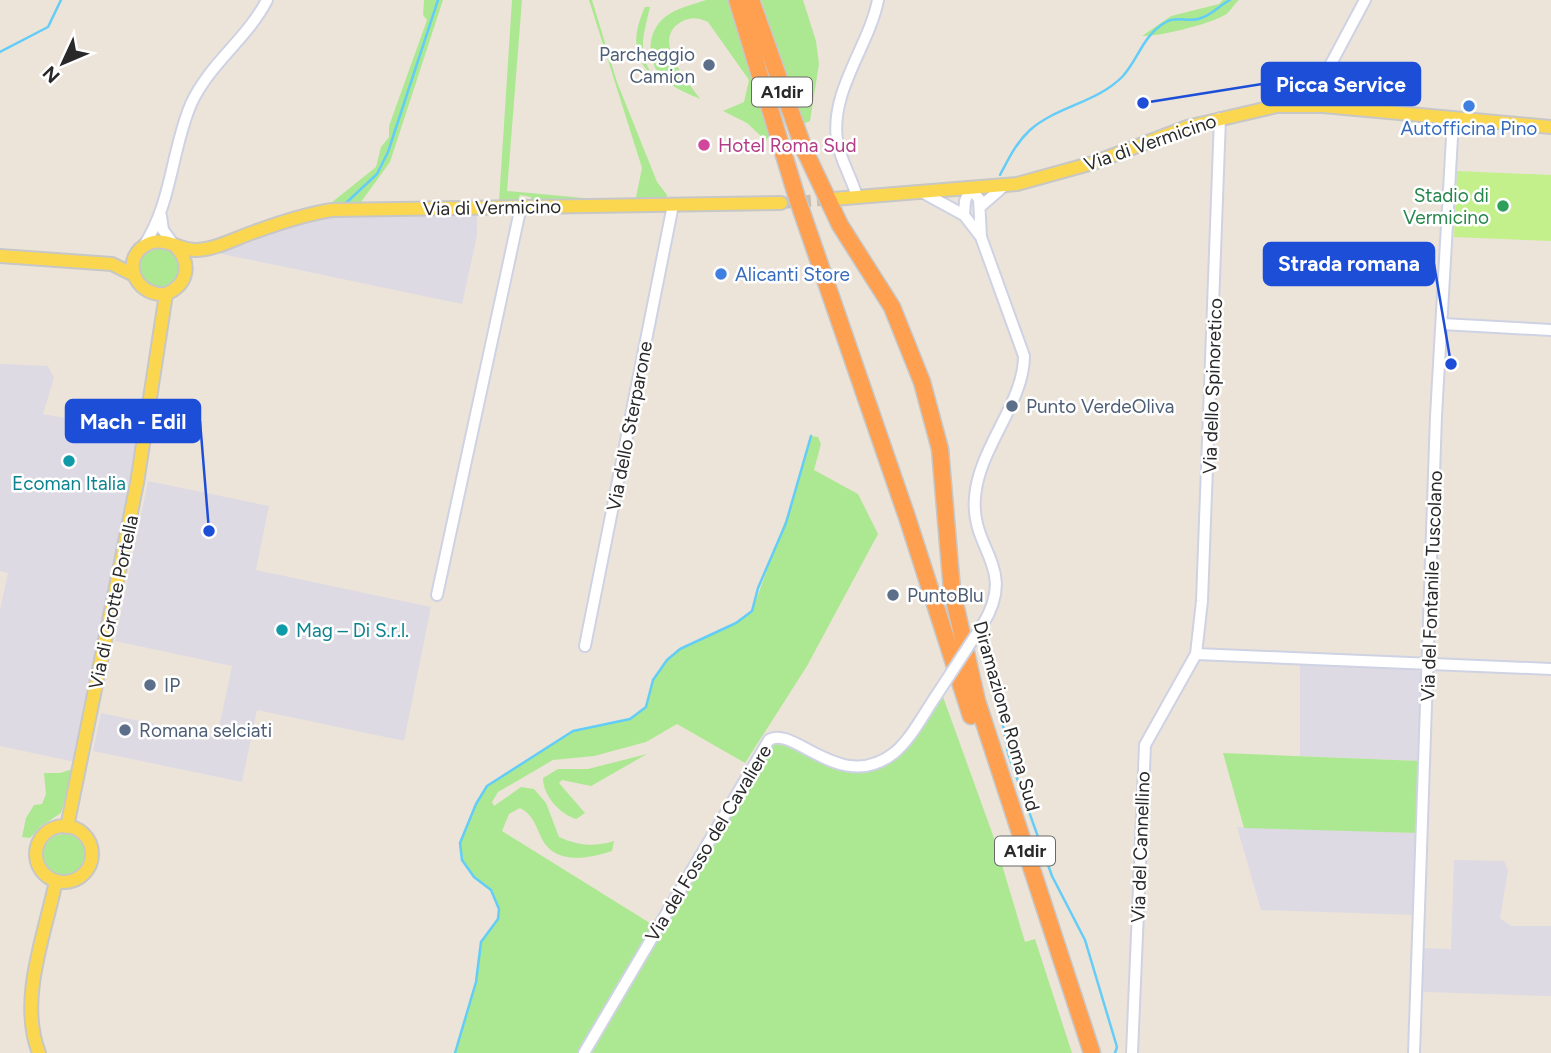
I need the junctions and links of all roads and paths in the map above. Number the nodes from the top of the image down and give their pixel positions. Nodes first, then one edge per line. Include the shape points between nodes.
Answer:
1 (267, 0) edge
2 (737, 0) edge
3 (751, 0) edge
4 (878, 0) edge
5 (1365, 0) edge
6 (1308, 105) junction
7 (1220, 118) junction
8 (1453, 120) junction
9 (1551, 127) edge
10 (1004, 186) junction
11 (970, 188) junction
12 (920, 191) junction
13 (857, 197) junction
14 (833, 199) tunnel mouth
15 (781, 204) tunnel mouth
16 (673, 205) junction
17 (521, 206) junction
18 (980, 207) junction
19 (161, 213) junction
20 (964, 215) junction
21 (981, 237) junction
22 (174, 245) junction
23 (142, 248) junction
24 (209, 248) junction
25 (0, 256) edge
26 (112, 264) junction
27 (134, 275) junction
28 (185, 277) junction
29 (166, 294) junction
30 (1441, 324) junction
31 (1551, 330) edge
32 (437, 595) dead end
33 (585, 646) dead end
34 (1196, 654) junction
35 (1428, 665) junction
36 (1551, 669) edge
37 (67, 827) junction
38 (57, 881) junction
39 (39, 1053) edge
40 (584, 1053) edge
41 (1080, 1053) edge
42 (1092, 1053) edge
43 (1132, 1053) edge
44 (1414, 1053) edge

1 - 19 street via 211,71 191,105
2 - 41 highway, Diramazione Roma Sud / A1dir via 797,198 907,517
3 - 42 highway, Diramazione Roma Sud / A1dir via 804,149 844,231 896,314 922,382 940,449 952,590 977,701
4 - 13 street via 847,82 837,126 837,143
5 - 6 street
6 - 7 main road, Via di Vermicino via 1270,107
6 - 8 main road, Via di Vermicino
7 - 10 main road, Via di Vermicino via 1059,174
7 - 34 street, Via dello Spinoretico via 1205,572
8 - 9 main road, Via di Vermicino
8 - 30 street, Via del Fontanile Tuscolano
10 - 11 main road, Via di Vermicino
10 - 18 street
11 - 12 main road, Via di Vermicino
11 - 18 street
11 - 20 street
12 - 13 main road, Via di Vermicino
12 - 20 street
13 - 14 main road, Via di Vermicino
15 - 16 main road, Via di Vermicino
16 - 17 main road, Via di Vermicino
16 - 33 street, Via dello Sterparone
17 - 24 main road, Via di Vermicino via 332,210
17 - 32 street
18 - 21 street
19 - 22 street via 163,230
19 - 23 street
20 - 21 street
21 - 40 street, Via del Fosso del Cavaliere, bridge via 1024,356 1019,382 976,488 976,516 998,583 993,605 897,750 870,764 836,764 783,737 769,740
22 - 23 main road via 157,241
22 - 24 main road, Via di Vermicino via 189,250
22 - 28 main road via 185,259
23 - 26 main road
23 - 27 main road via 134,261
24 - 28 main road
25 - 26 main road
26 - 27 main road
27 - 29 main road via 143,289
28 - 29 main road
29 - 37 main road, Via di Grotte Portella via 138,483
30 - 31 street
30 - 35 street, Via del Fontanile Tuscolano
34 - 35 street
34 - 43 street, Via del Cannellino via 1145,745
35 - 36 street
35 - 44 street, Via del Fontanile Tuscolano
37 - 38 main road via 46,834 36,852 42,872
37 - 38 main road via 86,838 91,858 79,877
38 - 39 main road via 32,996 31,1024

